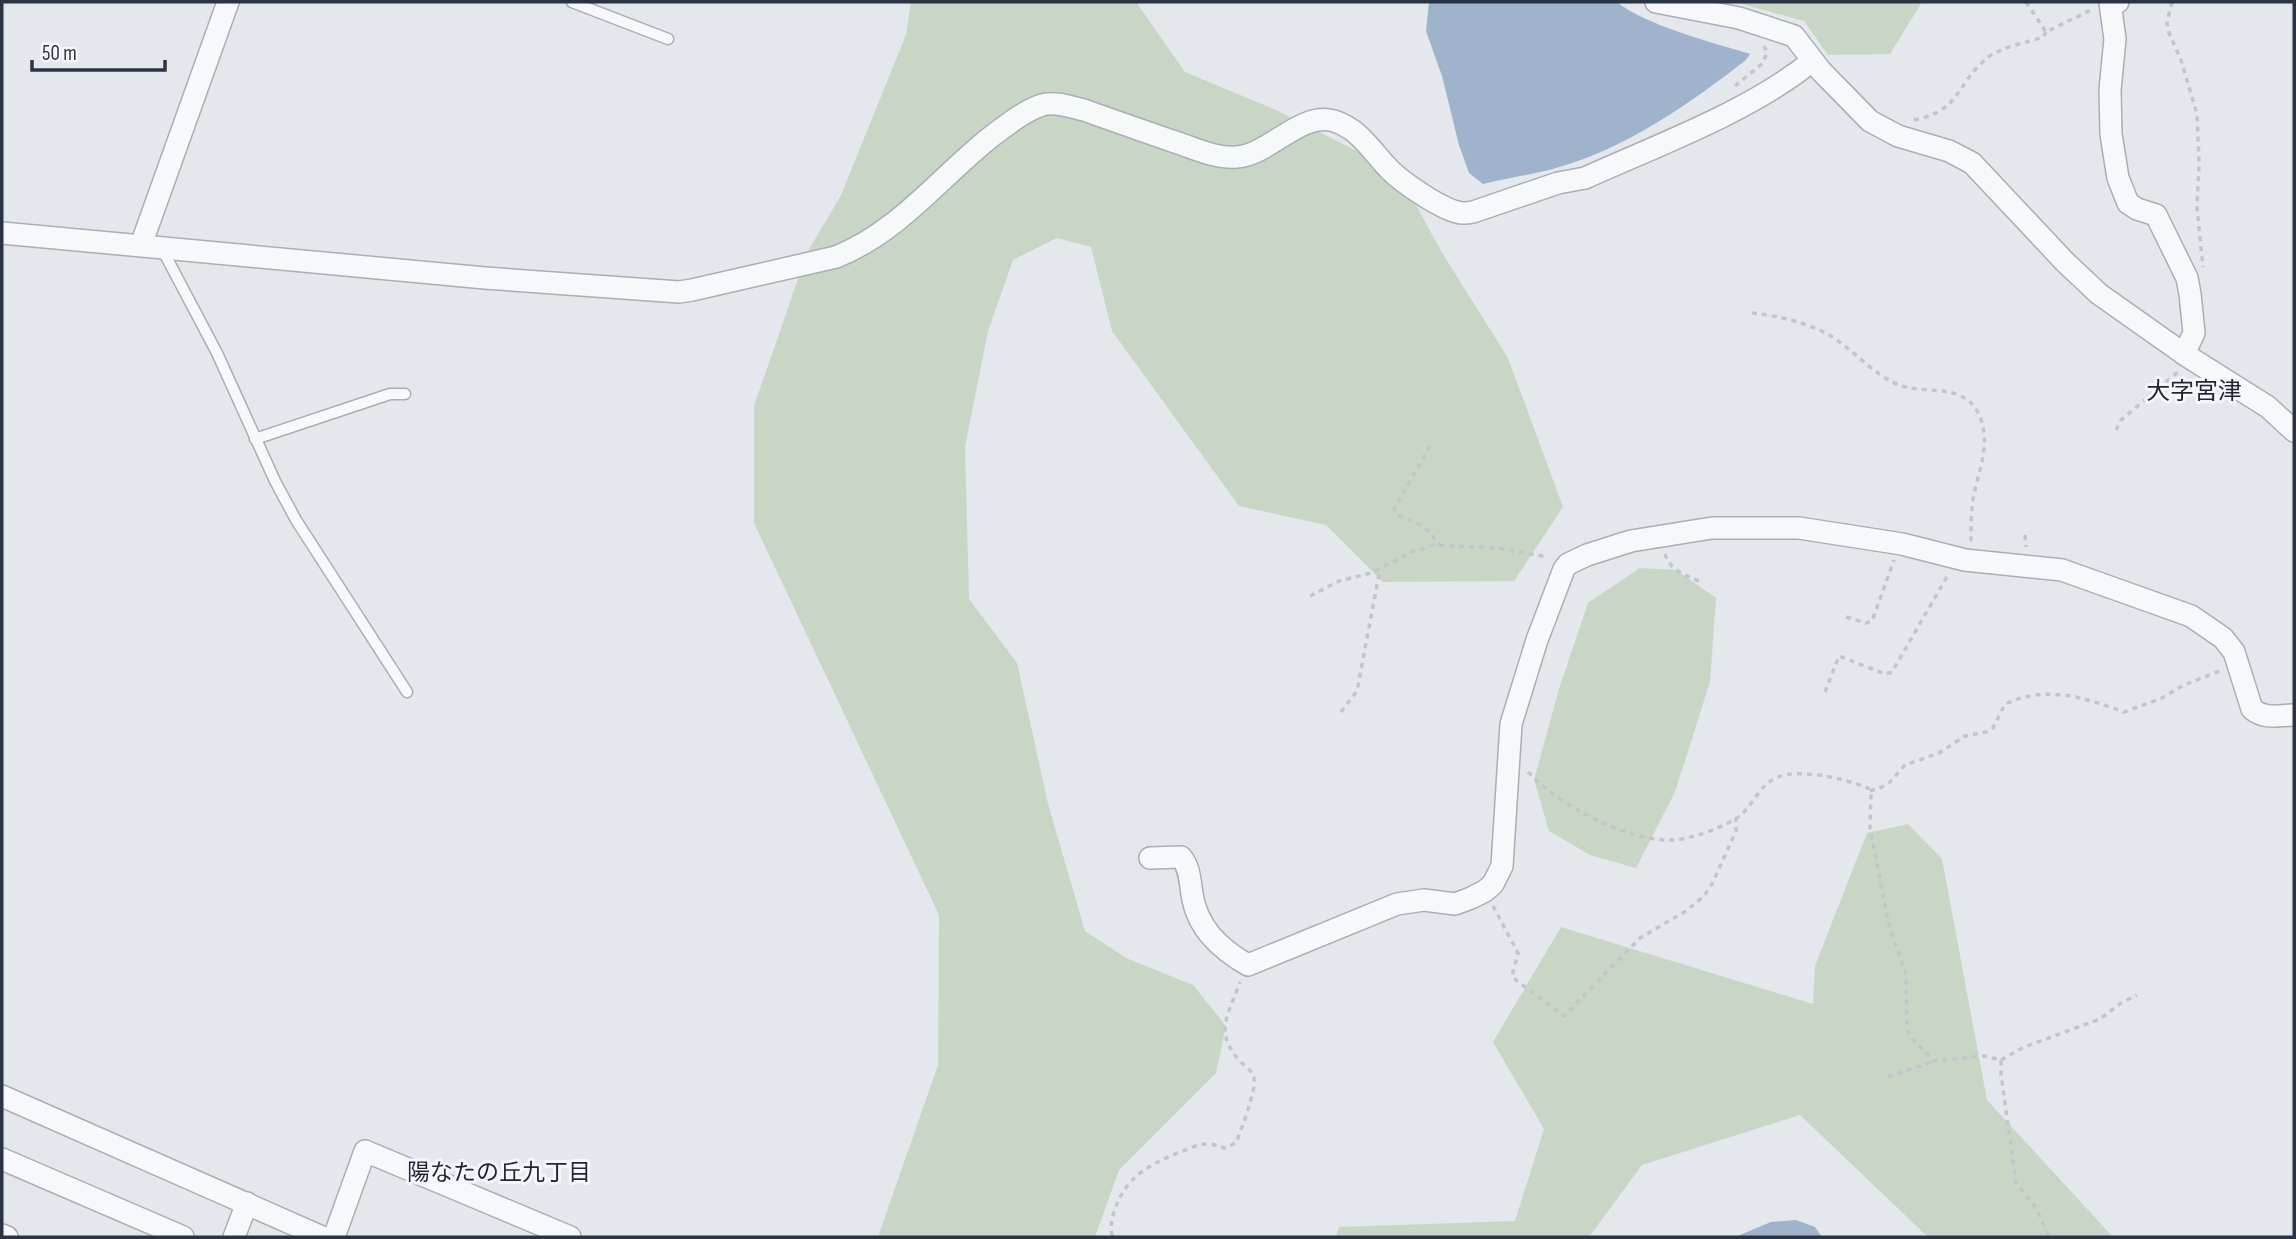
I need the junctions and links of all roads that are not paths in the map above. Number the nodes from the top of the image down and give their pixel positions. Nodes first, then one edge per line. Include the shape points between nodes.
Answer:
1 (228, 2) edge
2 (572, 2) edge
3 (1656, 2) edge
4 (2114, 2) edge
5 (668, 39) dead end
6 (1812, 61) junction
7 (2, 233) edge
8 (151, 246) junction
9 (2188, 357) junction
10 (405, 394) dead end
11 (2294, 430) edge
12 (255, 439) junction
13 (407, 692) dead end
14 (2294, 715) edge
15 (1150, 858) dead end
16 (2, 1096) edge
17 (2, 1159) edge
18 (247, 1203) junction
19 (2, 1235) edge
20 (7, 1237) edge
21 (183, 1237) edge
22 (234, 1237) edge
23 (322, 1237) edge
24 (334, 1237) edge
25 (570, 1237) edge

1 - 8 street
2 - 5 lane
3 - 6 street via 1784,32 1794,36
4 - 9 street via 2111,134 2118,178 2128,203 2156,215 2187,278 2194,333
6 - 8 street via 1760,96 1585,178 1464,214 1393,173 1356,133 1327,119 1315,120 1249,155 1227,157 1084,110 1050,104 1011,121 901,218 852,251 692,290 485,278
6 - 9 street via 1883,130 1972,163 2077,275
7 - 8 street
8 - 12 lane via 217,353
9 - 11 street via 2268,407
10 - 12 lane via 390,394
12 - 13 lane via 296,520
14 - 15 street via 2273,718 2252,709 2234,652 2223,638 2191,616 2095,580 2062,570 1963,559 1799,528 1712,528 1621,544 1568,564 1537,640 1511,724 1502,866 1485,891 1455,904 1424,900 1397,904 1248,965 1206,933 1181,857
16 - 18 street
17 - 21 street
18 - 22 street
18 - 23 street
19 - 20 street
24 - 25 street via 365,1151

